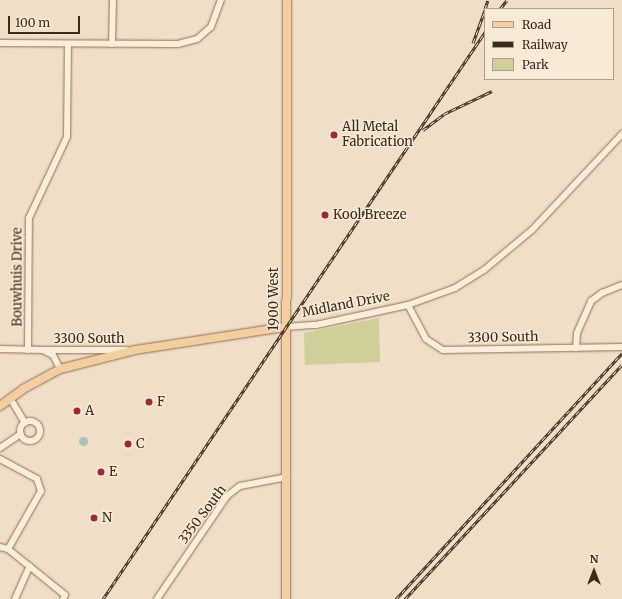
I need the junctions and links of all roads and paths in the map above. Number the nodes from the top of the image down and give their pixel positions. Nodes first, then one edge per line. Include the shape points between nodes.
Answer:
1 (112, 0) edge
2 (220, 0) edge
3 (288, 0) edge
4 (0, 43) edge
5 (68, 44) junction
6 (112, 44) junction
7 (622, 134) edge
8 (622, 286) edge
9 (408, 305) junction
10 (285, 328) junction
11 (622, 347) edge
12 (576, 348) junction
13 (0, 349) edge
14 (28, 350) junction
15 (43, 350) junction
16 (136, 350) junction
17 (60, 370) junction
18 (10, 398) junction
19 (0, 406) edge
20 (25, 423) junction
21 (21, 434) junction
22 (0, 448) edge
23 (0, 459) edge
24 (287, 477) junction
25 (0, 547) edge
26 (8, 549) junction
27 (30, 566) junction
28 (15, 599) edge
29 (63, 599) edge
30 (157, 599) edge
31 (286, 599) edge

1 - 6 street
2 - 6 street via 211,27 198,39 178,44
3 - 10 main road, 1900 West
4 - 5 street
5 - 6 street
5 - 14 street, Bouwhuis Drive via 67,137 30,218
7 - 9 street, Midland Drive via 532,230 503,256 455,288
8 - 12 street via 602,293 591,302 577,333
9 - 10 street, Midland Drive via 316,325
9 - 12 street, 3300 South via 426,339 443,350
10 - 16 main road, Midland Drive
10 - 24 main road, 1900 West
11 - 12 street, 3300 South
13 - 14 street, 3300 South
14 - 15 street, 3300 South
15 - 16 street, 3300 South
15 - 17 street, 3300 South via 53,355
16 - 17 main road, Midland Drive
17 - 18 main road, Midland Drive
18 - 19 main road, Midland Drive
18 - 20 street
20 - 21 street via 21,428
20 - 21 street via 37,425 39,435 35,440 29,441
21 - 22 street
23 - 26 street via 37,479 41,491
24 - 30 street, 3350 South via 240,486 227,496
24 - 31 main road, 1900 West
25 - 26 street
26 - 27 street
27 - 28 street
27 - 29 street via 65,595

